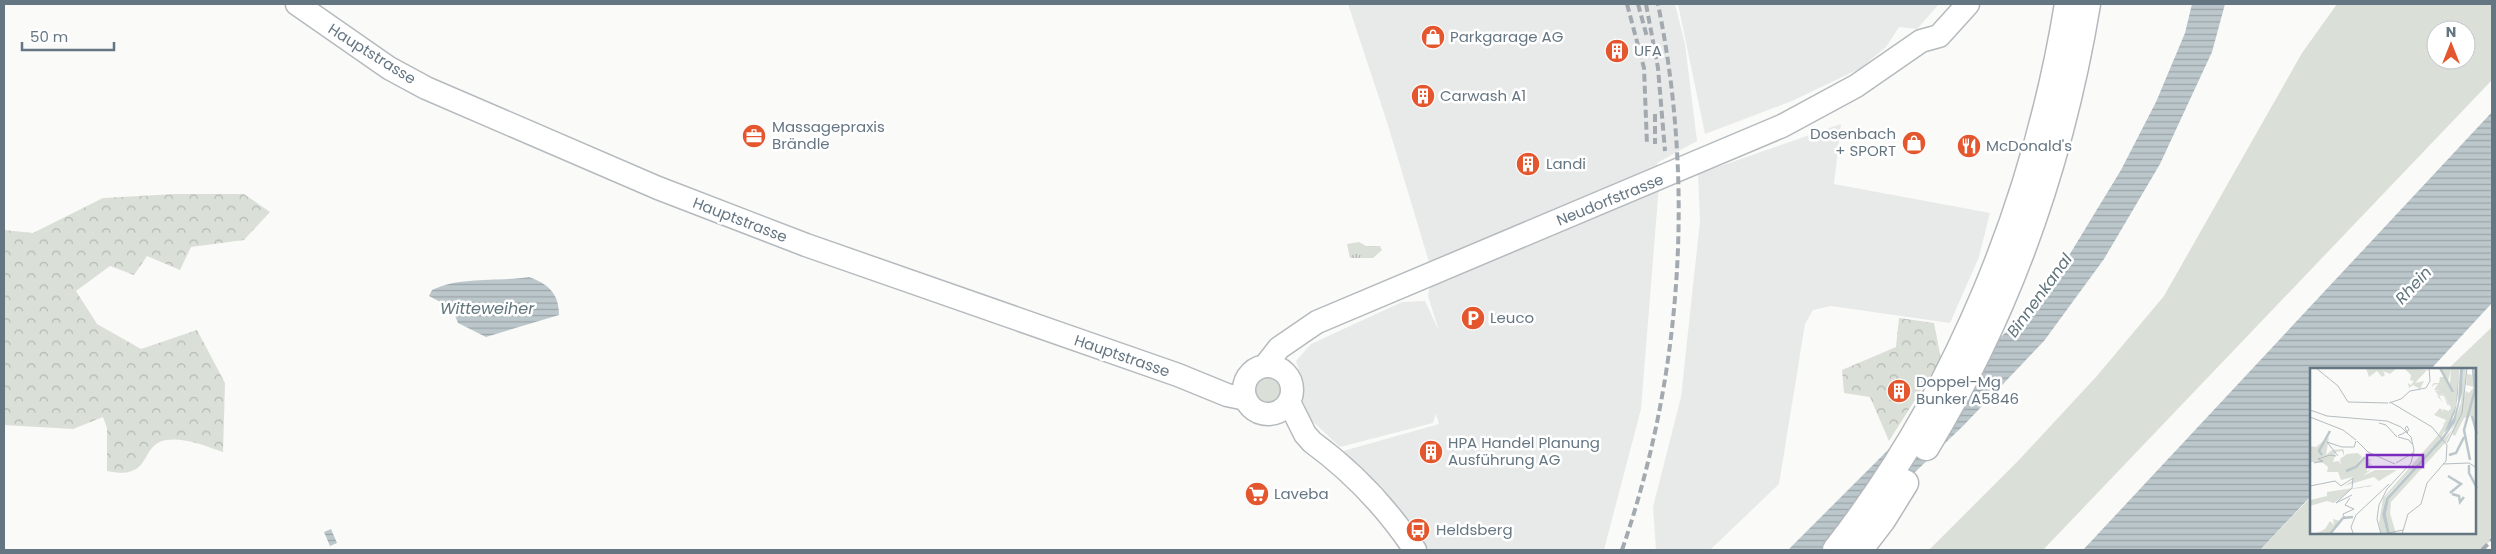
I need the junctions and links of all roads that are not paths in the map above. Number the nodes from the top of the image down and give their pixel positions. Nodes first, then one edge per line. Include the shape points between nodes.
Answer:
1 (297, 4) edge
2 (1948, 4) edge
3 (1968, 4) edge
4 (2068, 4) edge
5 (2087, 4) edge
6 (1921, 41) junction
7 (1275, 370) junction
8 (1246, 390) junction
9 (1280, 408) junction
10 (1415, 550) edge
11 (1836, 550) edge
12 (1859, 550) edge

1 - 8 main road, Hauptstrasse via 389,68 426,88 658,188 806,245 1207,386
2 - 6 main road, Neudorfstrasse via 1929,24
3 - 6 main road, Neudorfstrasse via 1939,36
4 - 11 highway via 2051,92 2019,204 1988,286 1947,374 1898,461
5 - 12 highway via 2070,96 2049,172 1996,316 1954,402 1882,520
6 - 7 main road, Neudorfstrasse via 1856,86 1782,126 1317,322 1279,348
7 - 8 main road via 1254,371
7 - 9 main road via 1289,378 1292,390
8 - 9 main road via 1256,411
9 - 10 main road via 1289,426 1305,434 1363,486 1390,515

